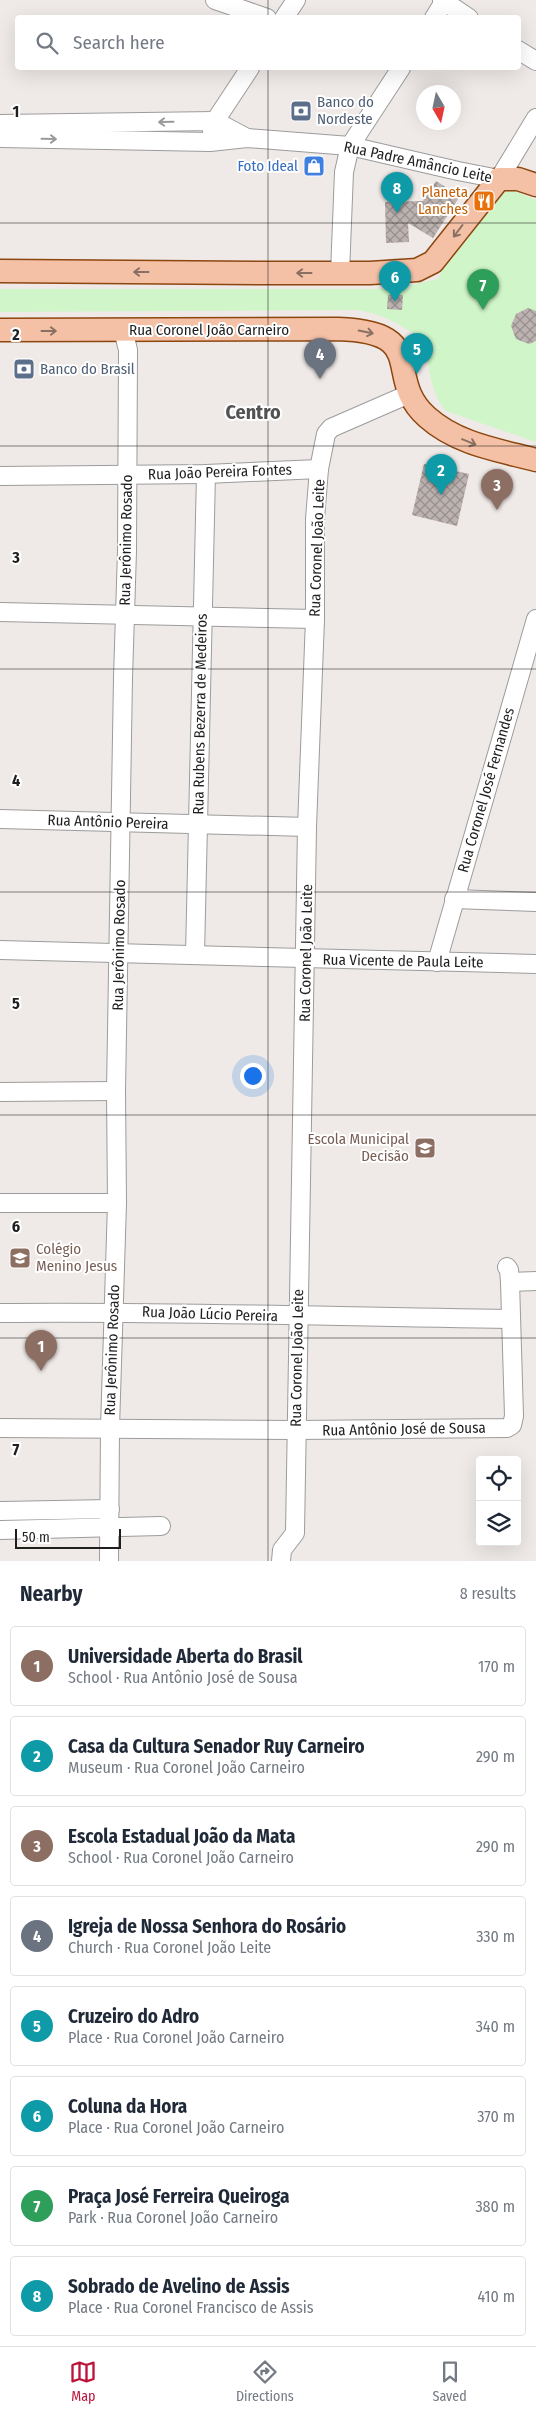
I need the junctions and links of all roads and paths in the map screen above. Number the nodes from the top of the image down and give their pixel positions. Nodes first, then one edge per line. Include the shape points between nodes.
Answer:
1 (215, 0) edge
2 (296, 0) edge
3 (444, 1) edge
4 (259, 15) edge
5 (286, 15) edge
6 (436, 15) edge
7 (465, 15) edge
8 (521, 52) edge
9 (536, 61) edge
10 (249, 70) edge
11 (400, 70) edge
12 (536, 118) edge
13 (215, 121) junction
14 (0, 124) edge
15 (0, 138) edge
16 (247, 138) junction
17 (210, 142) junction
18 (350, 146) junction
19 (499, 179) junction
20 (536, 185) edge
21 (0, 271) edge
22 (340, 273) junction
23 (0, 330) edge
24 (123, 330) junction
25 (409, 394) junction
26 (536, 460) edge
27 (319, 469) junction
28 (206, 474) junction
29 (127, 475) junction
30 (0, 476) edge
31 (0, 612) edge
32 (125, 616) junction
33 (202, 618) junction
34 (315, 619) junction
35 (536, 619) edge
36 (0, 819) edge
37 (120, 823) junction
38 (198, 825) junction
39 (307, 828) junction
40 (454, 899) junction
41 (536, 902) edge
42 (0, 950) edge
43 (120, 953) junction
44 (195, 955) junction
45 (306, 958) junction
46 (437, 962) junction
47 (536, 964) edge
48 (116, 1090) junction
49 (0, 1092) edge
50 (0, 1203) edge
51 (117, 1203) junction
52 (536, 1282) edge
53 (113, 1312) junction
54 (0, 1313) edge
55 (298, 1317) junction
56 (510, 1319) junction
57 (0, 1428) edge
58 (110, 1428) junction
59 (296, 1430) junction
60 (110, 1509) junction
61 (0, 1511) edge
62 (161, 1526) dead end
63 (110, 1527) junction
64 (0, 1530) edge
65 (109, 1561) edge
66 (281, 1561) edge

1 - 4 street
2 - 5 street
3 - 6 street
3 - 7 street
8 - 9 street
10 - 13 street
11 - 18 street
12 - 19 street
13 -> 14 street, Rua Padre Amâncio Leite
13 - 16 street, Rua Padre Amâncio Leite
13 - 17 street
15 -> 17 street, Rua Padre Amâncio Leite
16 - 17 street, Rua Padre Amâncio Leite
16 - 18 street, Rua Padre Amâncio Leite
18 - 19 street, Rua Padre Amâncio Leite
18 - 22 street via 344,172
19 - 20 main road via 518,179
19 -> 22 main road via 427,267 395,272
22 -> 21 main road
23 -> 24 main road, Rua Coronel João Carneiro
24 -> 25 main road, Rua Coronel João Carneiro via 370,332 386,338 399,351
24 - 29 street, Rua Jerônimo Rosado via 128,350
25 -> 26 main road, Rua Coronel João Carneiro via 428,418 458,437 476,445
25 - 27 street, Rua Coronel João Leite via 331,428 326,434
27 - 28 street, Rua João Pereira Fontes
27 - 34 street, Rua Coronel João Leite via 315,519
28 - 29 street, Rua João Pereira Fontes
28 - 33 street, Rua Rubens Bezerra de Medeiros
29 - 30 street, Rua João Pereira Fontes
29 - 32 street, Rua Jerônimo Rosado
31 - 32 street
32 - 33 street
32 - 37 street, Rua Jerônimo Rosado
33 - 34 street
33 - 38 street, Rua Rubens Bezerra de Medeiros
34 - 39 street, Rua Coronel João Leite
35 - 40 street, Rua Coronel José Fernandes
36 - 37 street, Rua Antônio Pereira
37 - 38 street, Rua Antônio Pereira
37 - 43 street, Rua Jerônimo Rosado
38 - 39 street, Rua Antônio Pereira
38 - 44 street, Rua Rubens Bezerra de Medeiros
39 - 45 street, Rua Coronel João Leite
40 - 41 street
40 - 46 street, Rua Coronel José Fernandes
42 - 43 street, Rua Vicente de Paula Leite
43 - 44 street, Rua Vicente de Paula Leite
43 - 48 street, Rua Jerônimo Rosado
44 - 45 street, Rua Vicente de Paula Leite
45 - 46 street, Rua Vicente de Paula Leite
45 - 55 street, Rua Coronel João Leite
46 - 47 street, Rua Vicente de Paula Leite
48 - 49 street
48 - 51 street, Rua Jerônimo Rosado
50 - 51 street
51 - 53 street, Rua Jerônimo Rosado
52 - 56 street via 508,1274
53 - 54 street, Rua João Lúcio Pereira
53 - 55 street, Rua João Lúcio Pereira
53 - 58 street, Rua Jerônimo Rosado
55 - 56 street, Rua João Lúcio Pereira
55 - 59 street, Rua Coronel João Leite
56 - 59 street, Rua Antônio José de Sousa via 514,1416 508,1428
57 - 58 street, Rua Antônio José de Sousa
58 - 59 street, Rua Antônio José de Sousa
58 - 60 street, Rua Jerônimo Rosado
59 - 66 street, Rua Coronel João Leite via 295,1533 282,1550
60 - 61 street
60 - 63 street, Rua Jerônimo Rosado
62 - 63 street
63 - 64 street
63 - 65 street, Rua Jerônimo Rosado

